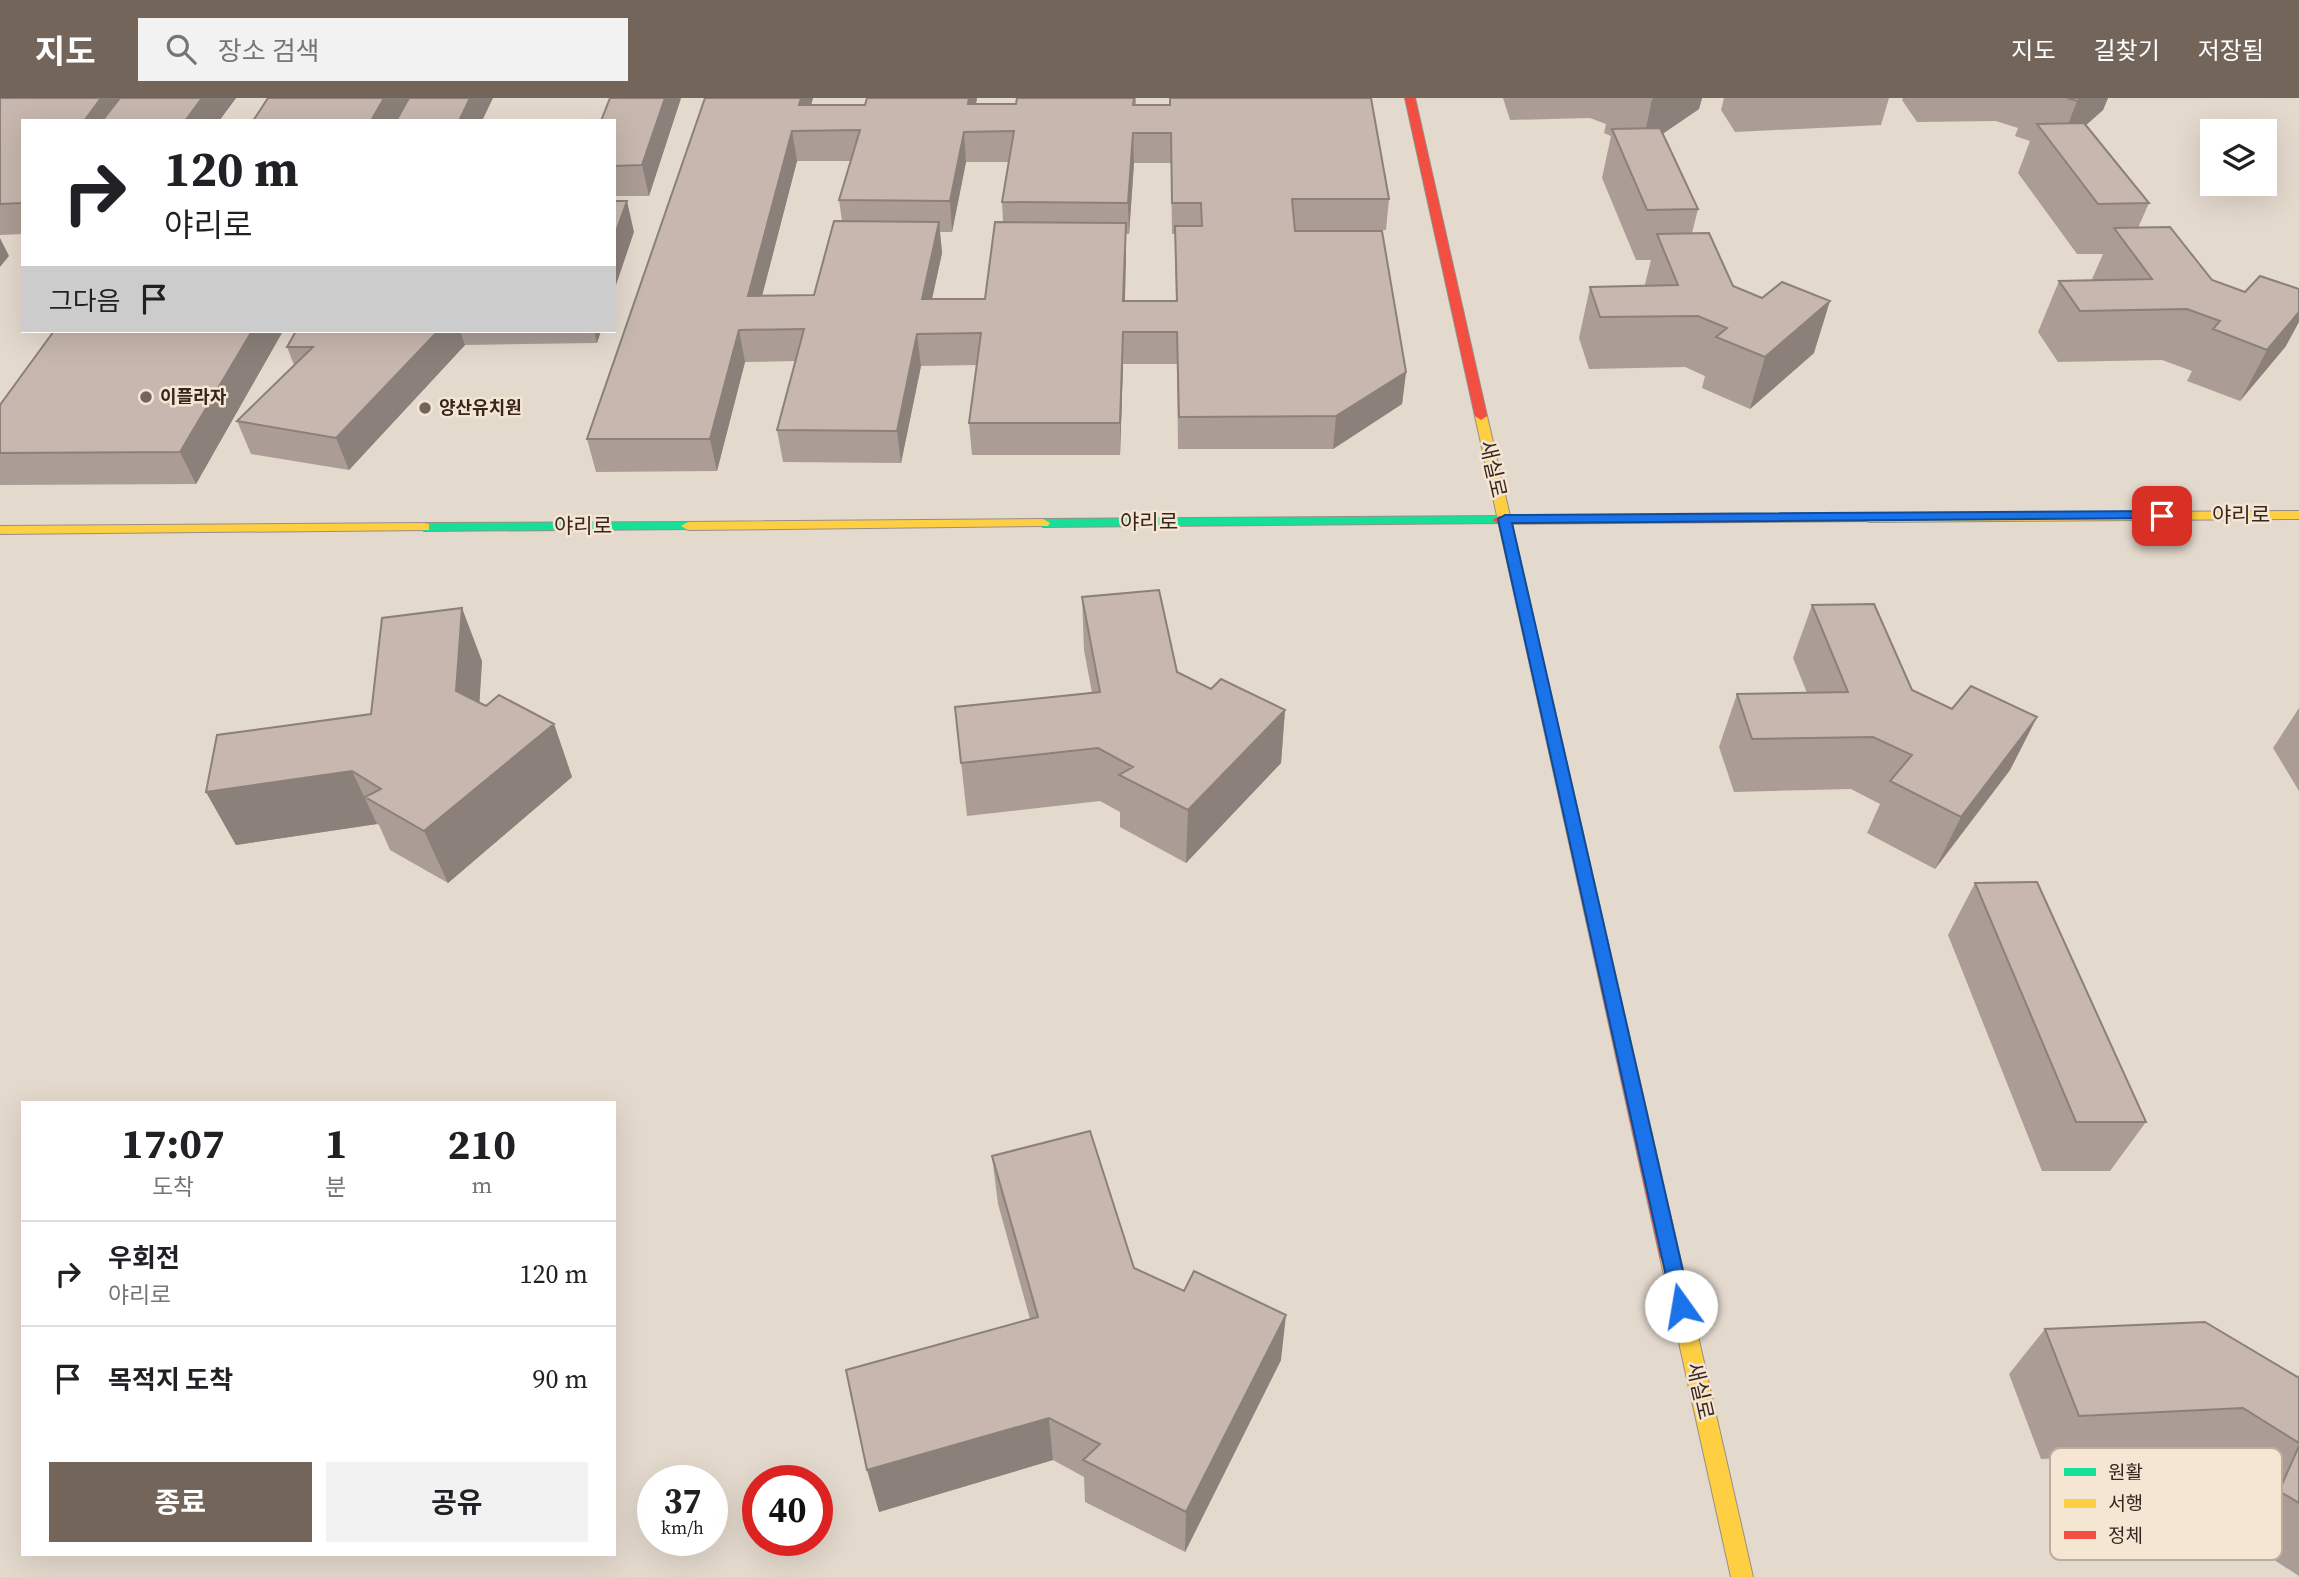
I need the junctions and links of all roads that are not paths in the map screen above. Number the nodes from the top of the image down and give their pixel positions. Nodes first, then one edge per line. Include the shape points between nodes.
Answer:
1 (1410, 98) edge
2 (2299, 515) edge
3 (1505, 519) junction
4 (0, 530) edge
5 (1742, 1577) edge

1 - 3 street, 새실로
2 - 3 street, 야리로
3 - 4 street, 야리로
3 - 5 street, 새실로

